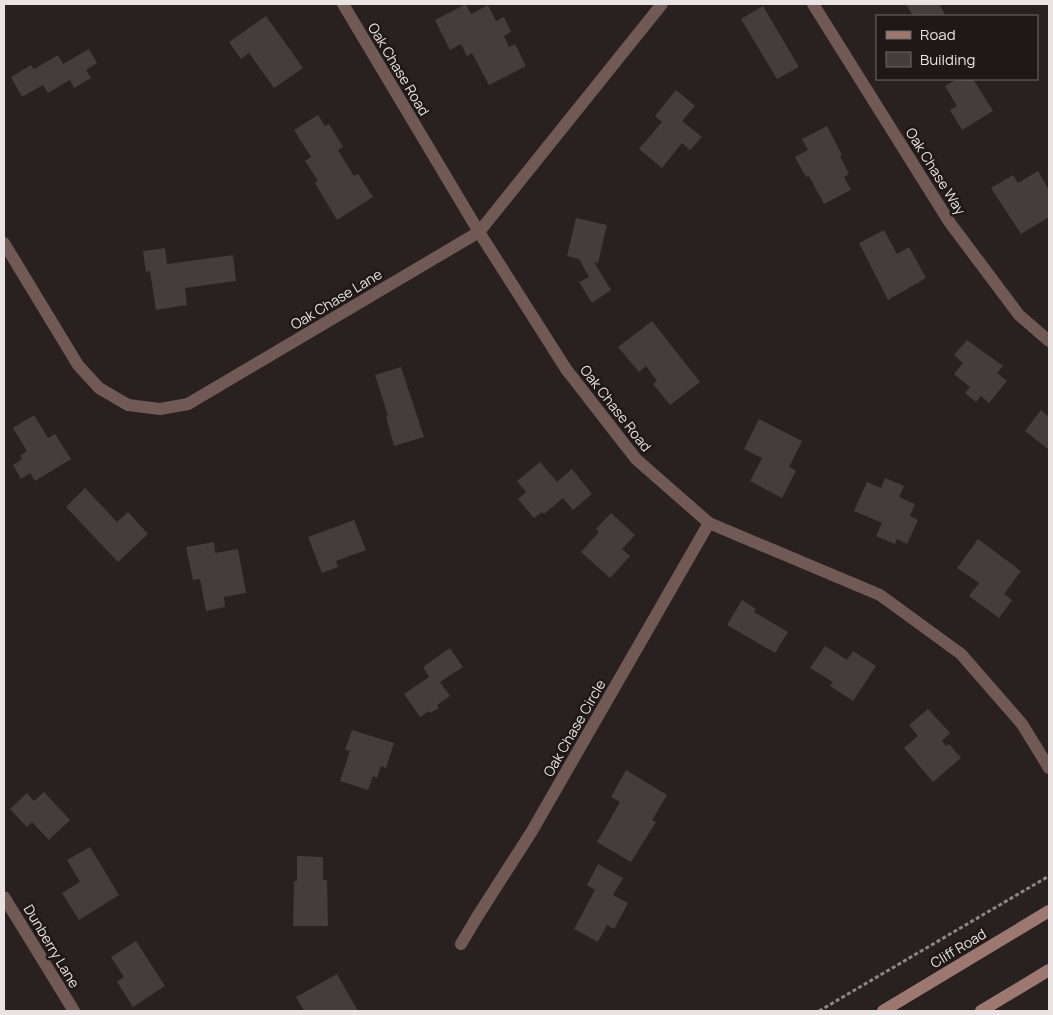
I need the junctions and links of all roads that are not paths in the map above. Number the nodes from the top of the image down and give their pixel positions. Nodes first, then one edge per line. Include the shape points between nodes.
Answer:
1 (343, 4) edge
2 (662, 4) edge
3 (813, 4) edge
4 (479, 232) junction
5 (4, 243) edge
6 (1049, 341) edge
7 (709, 523) junction
8 (1049, 768) edge
9 (4, 897) edge
10 (1049, 911) edge
11 (461, 944) dead end
12 (1049, 970) edge
13 (74, 1011) edge
14 (883, 1011) edge
15 (981, 1011) edge

1 - 4 street, Oak Chase Road
2 - 4 street, Oak Chase Lane
3 - 6 street, Oak Chase Way via 950,223 1019,315
4 - 5 street, Oak Chase Lane via 188,404 160,409 128,405 98,388 78,365
4 - 7 street, Oak Chase Road via 566,369 636,459
7 - 8 street, Oak Chase Road via 880,595 961,654 1022,724
7 - 11 street, Oak Chase Circle via 532,831
9 - 13 street, Dunberry Lane
10 - 14 main road, Cliff Road
12 - 15 main road

